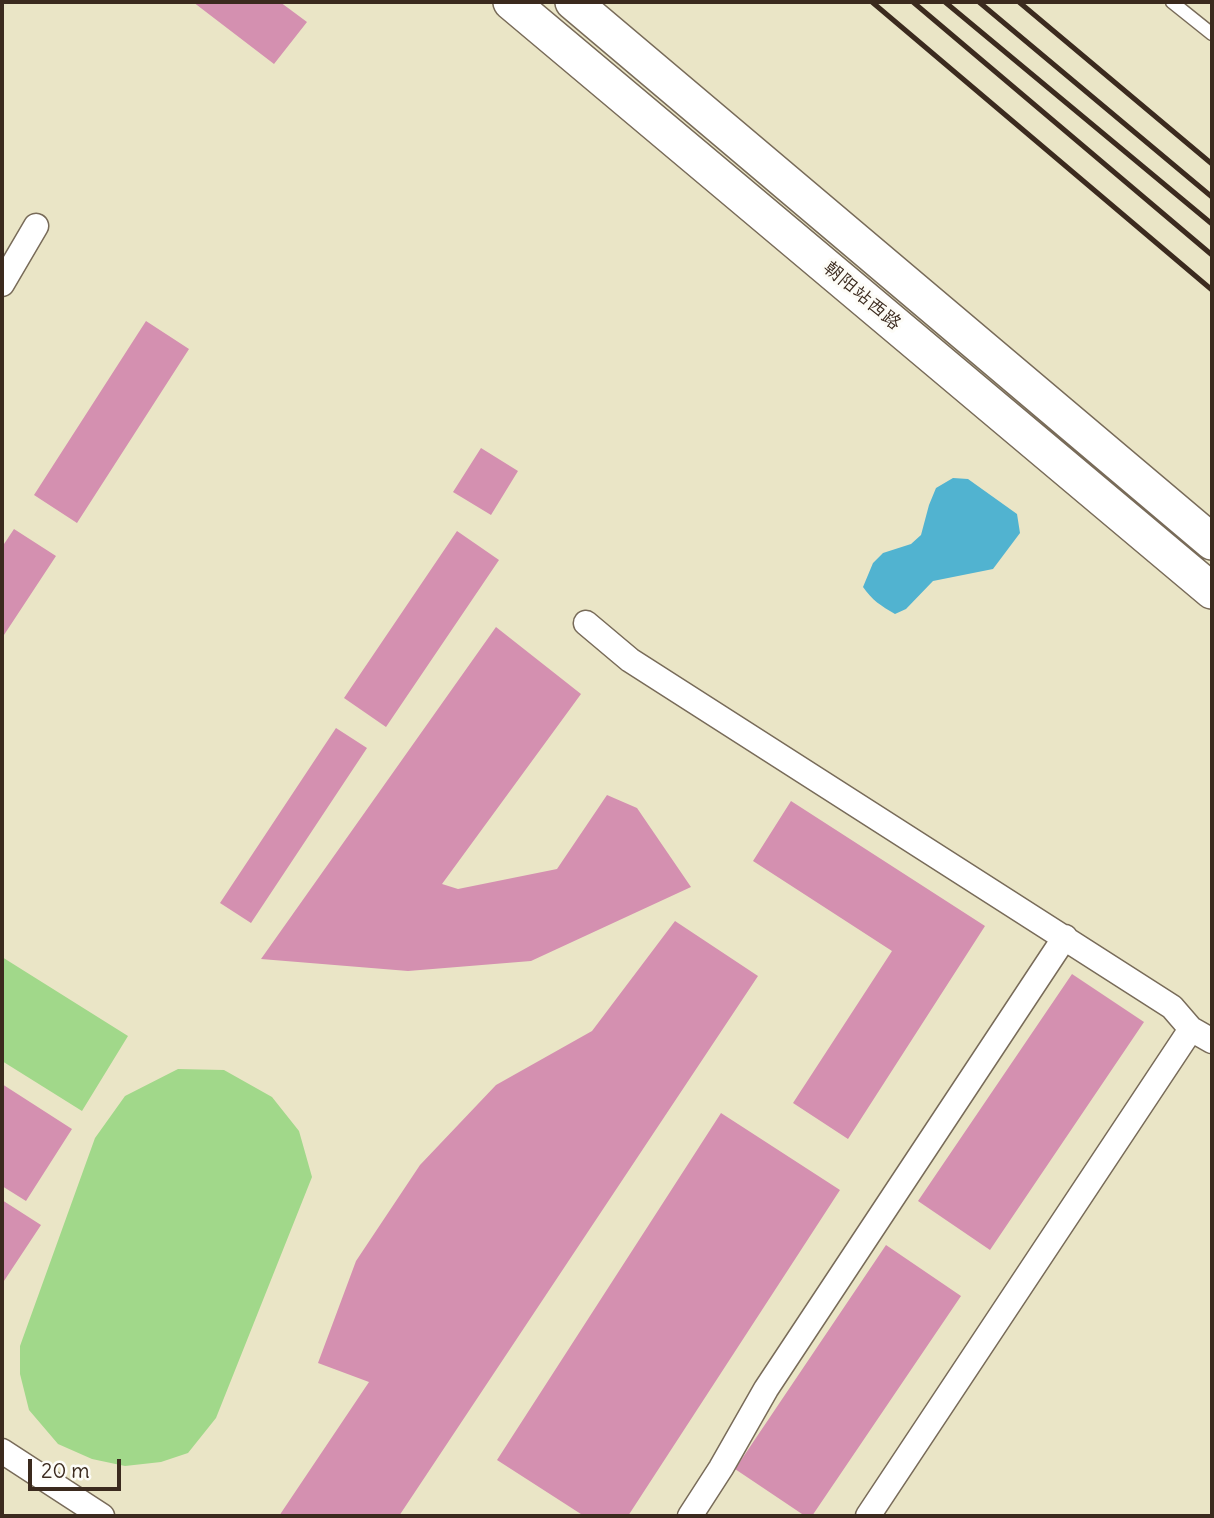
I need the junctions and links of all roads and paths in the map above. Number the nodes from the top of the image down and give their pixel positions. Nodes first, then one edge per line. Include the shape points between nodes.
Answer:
1 (511, 2) edge
2 (573, 2) edge
3 (1172, 2) edge
4 (1212, 34) edge
5 (36, 226) dead end
6 (2, 284) edge
7 (1212, 542) edge
8 (1212, 591) edge
9 (586, 623) dead end
10 (1065, 937) junction
11 (1202, 1035) edge
12 (2, 1451) edge
13 (102, 1516) edge
14 (690, 1516) edge
15 (868, 1516) edge

1 - 8 main road, 朝阳站西路
2 - 7 main road, 朝阳站西路
3 - 4 lane
5 - 6 street
9 - 10 street via 630,660
10 - 11 street via 1172,1007
10 - 14 street via 766,1389
11 - 15 street
12 - 13 street

